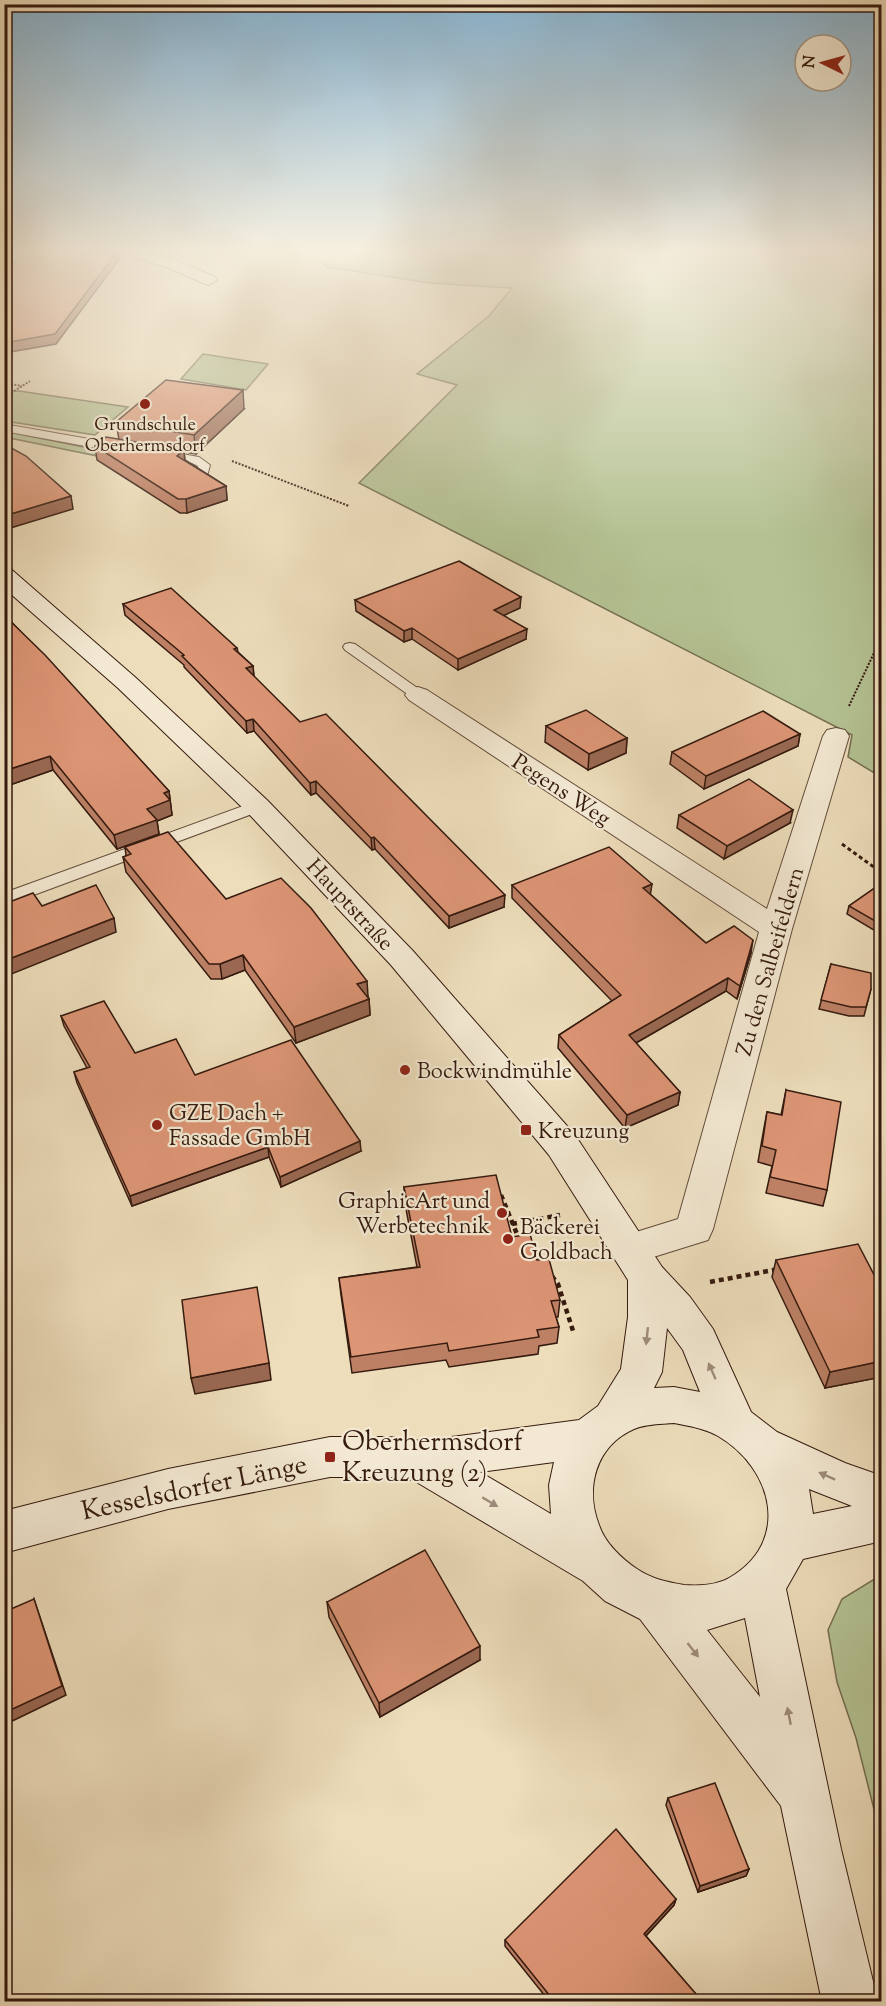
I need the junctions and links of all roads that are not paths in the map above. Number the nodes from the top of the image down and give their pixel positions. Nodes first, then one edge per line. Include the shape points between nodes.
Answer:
1 (4, 427) edge
2 (202, 477) edge
3 (4, 575) edge
4 (350, 647) dead end
5 (418, 695) joint
6 (836, 736) road end
7 (257, 807) junction
8 (4, 900) edge
9 (776, 929) junction
10 (639, 1263) junction
11 (601, 1428) junction
12 (749, 1435) junction
13 (421, 1461) junction
14 (882, 1497) edge
15 (882, 1520) edge
16 (4, 1532) edge
17 (789, 1541) junction
18 (599, 1567) junction
19 (762, 1584) junction
20 (657, 1603) junction
21 (804, 1794) junction
22 (850, 2001) edge

1 - 2 lane via 195,460 204,465
3 - 7 street, Hauptstraße via 128,683
4 - 5 lane, Pegens Weg
5 - 9 street, Pegens Weg
6 - 9 street, Zu den Salbeifeldern
7 - 8 lane
7 - 10 street, Hauptstraße via 402,958 562,1145
9 - 10 street, Zu den Salbeifeldern via 694,1228
10 -> 11 street via 648,1317 641,1372
12 -> 10 street, Hauptstraße via 699,1341
11 - 12 street via 644,1407 674,1405 707,1411
11 - 13 street, Kesselsdorfer Länge
11 - 18 street via 579,1454 572,1472 569,1505 578,1535
14 -> 12 street via 825,1476
12 - 17 street via 781,1473 791,1504
13 - 16 street, Kesselsdorfer Länge via 330,1457 168,1489
13 -> 18 street, Kesselsdorfer Länge
15 - 17 street
17 - 19 street via 777,1566
18 - 20 street via 622,1587
19 - 20 street via 721,1605 678,1608
21 -> 19 street
20 -> 21 street
21 - 22 street

